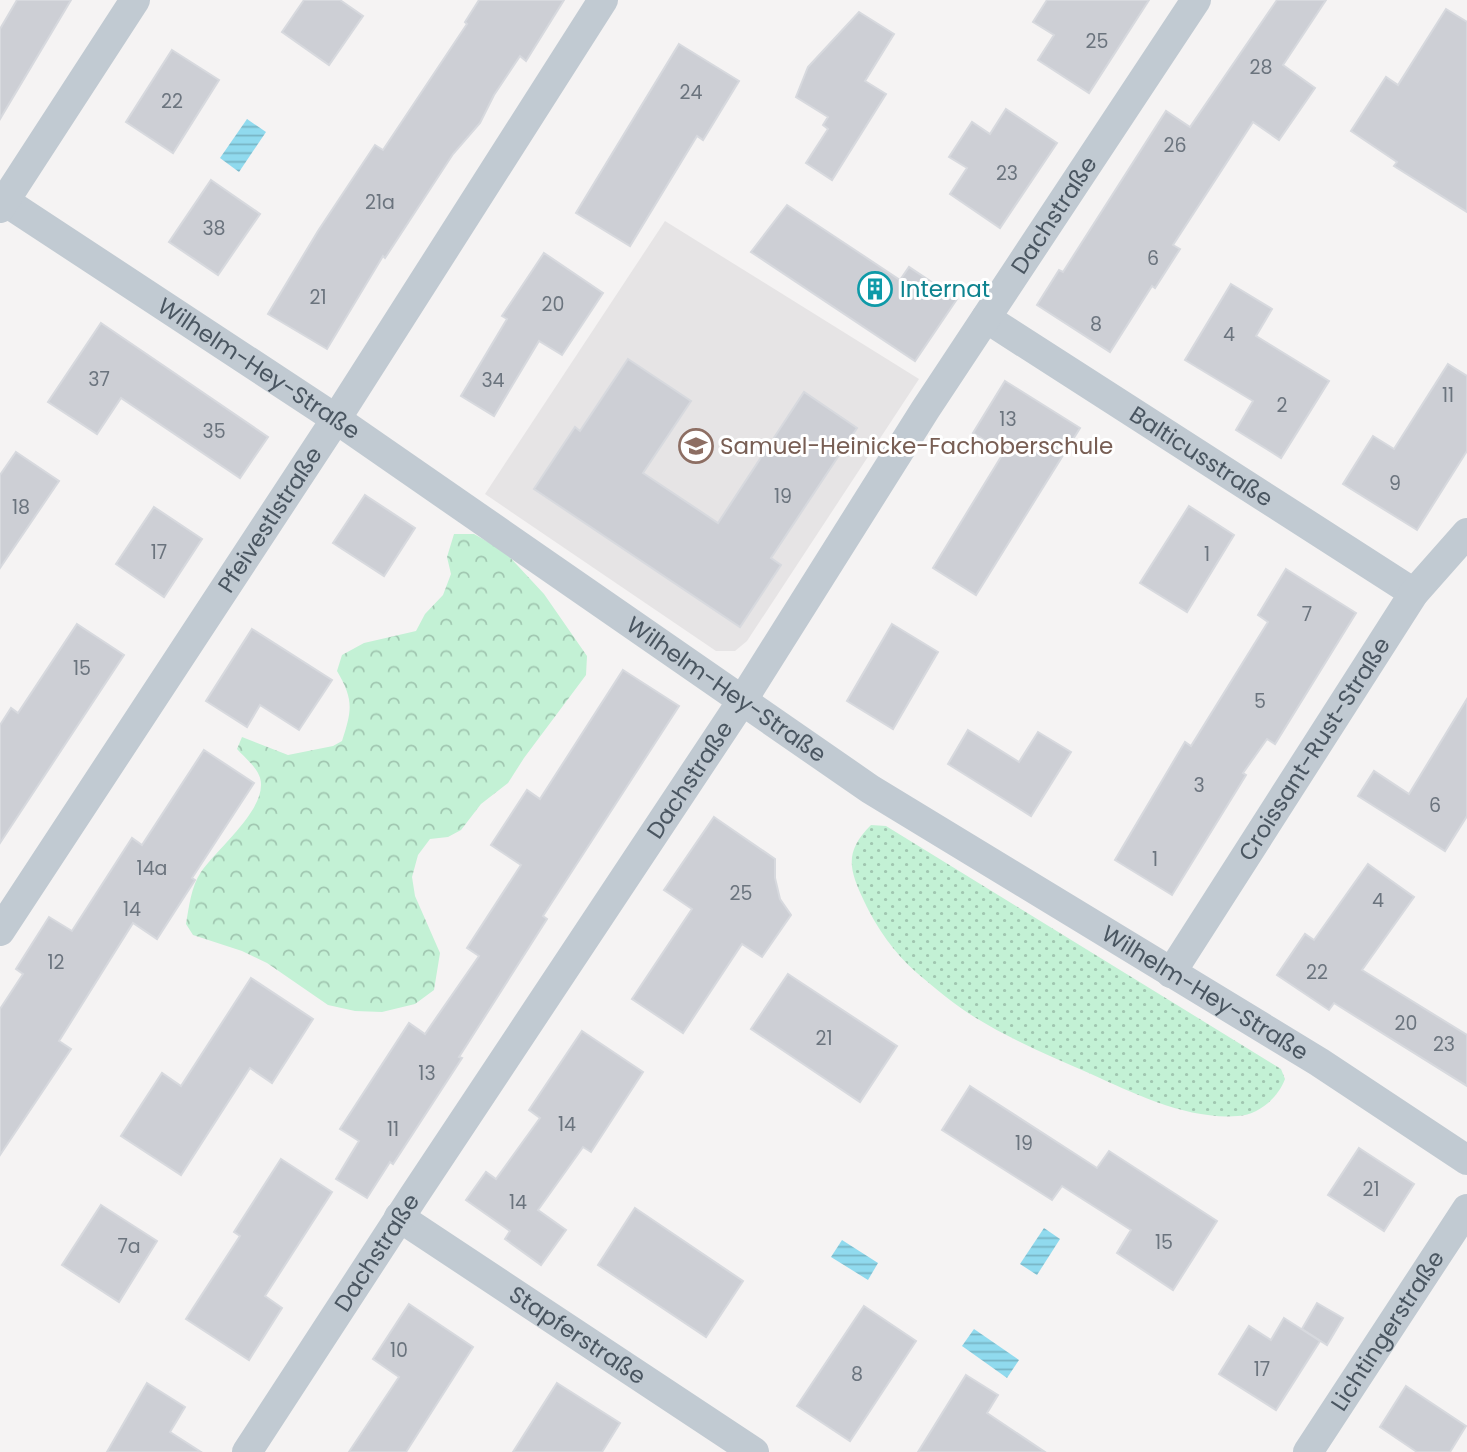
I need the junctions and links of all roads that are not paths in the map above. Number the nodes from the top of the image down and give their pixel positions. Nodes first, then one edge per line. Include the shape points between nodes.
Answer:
1 (135, 0) edge
2 (603, 0) edge
3 (1196, 0) edge
4 (2, 202) edge
5 (986, 318) junction
6 (336, 419) junction
7 (1467, 533) edge
8 (1414, 593) junction
9 (742, 701) junction
10 (0, 931) edge
11 (1171, 974) junction
12 (1467, 1160) edge
13 (1467, 1209) edge
14 (399, 1217) junction
15 (247, 1452) edge
16 (754, 1452) edge
17 (1308, 1452) edge

1 - 4 street
2 - 6 street, Pfeivestlstraße
3 - 5 street, Dachstraße
4 - 6 street, Wilhelm-Hey-Straße
5 - 8 street, Balticusstraße
5 - 9 street, Dachstraße
6 - 9 street, Wilhelm-Hey-Straße
6 - 10 street, Pfeivestlstraße
7 - 8 street, Croissant-Rust-Straße
8 - 11 street, Croissant-Rust-Straße
9 - 11 street, Wilhelm-Hey-Straße via 870,789
9 - 14 street, Dachstraße
11 - 12 street, Wilhelm-Hey-Straße via 1319,1062
13 - 17 street, Lichtingerstraße
14 - 15 street, Dachstraße
14 - 16 street, Stapferstraße

